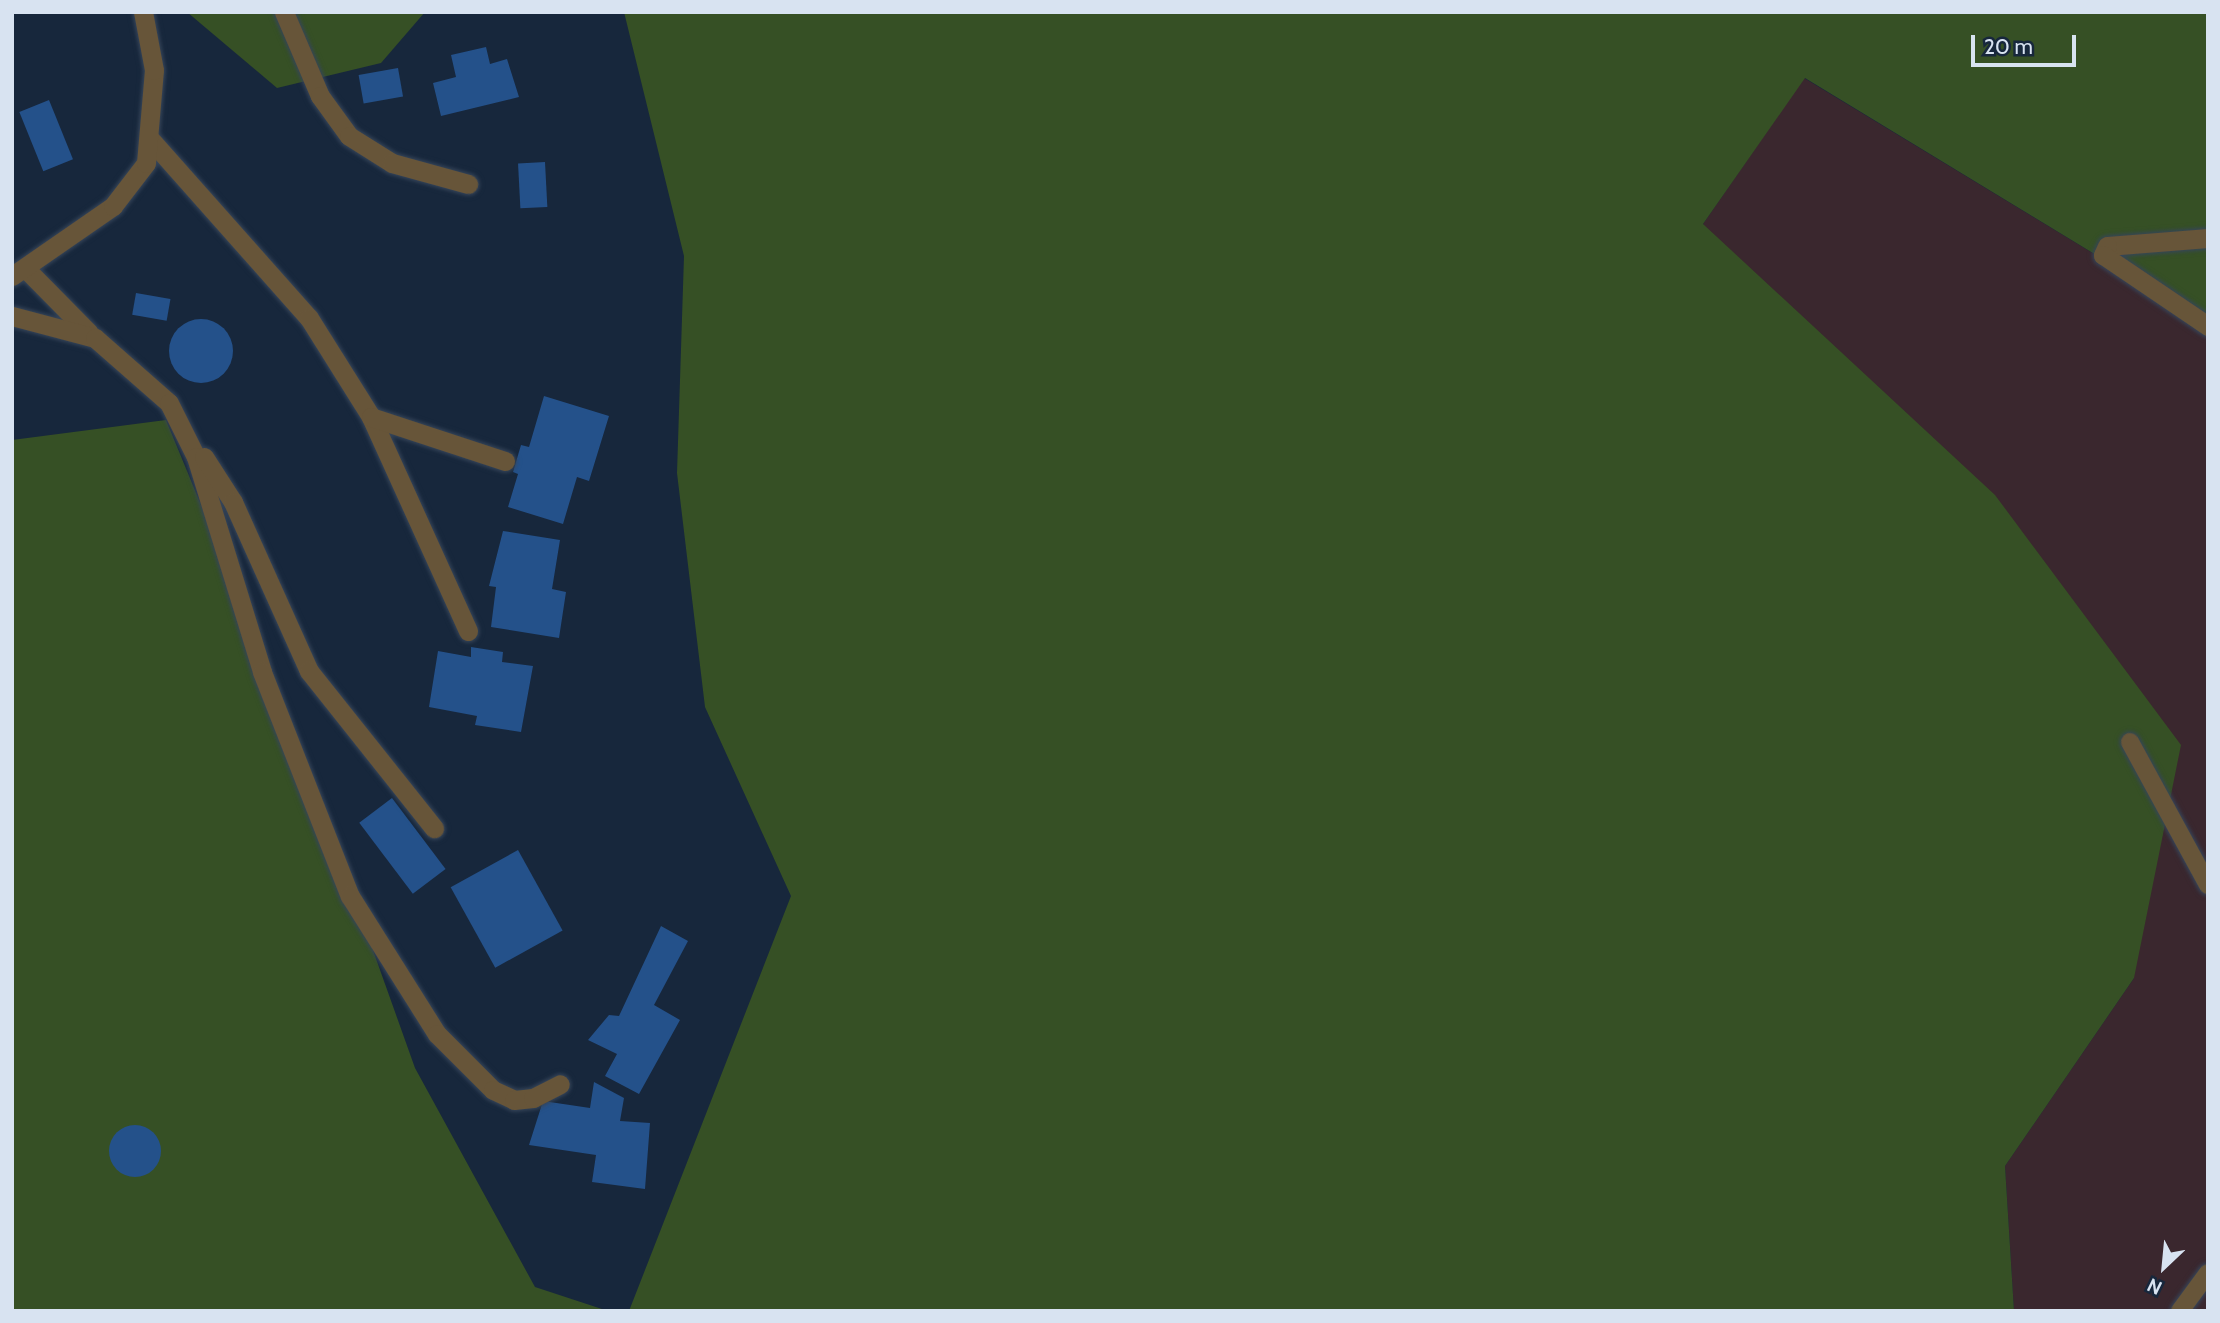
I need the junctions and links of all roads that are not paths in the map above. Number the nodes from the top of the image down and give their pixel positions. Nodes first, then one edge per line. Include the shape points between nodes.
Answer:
1 (143, 12) edge
2 (285, 12) edge
3 (150, 139) junction
4 (468, 184) dead end
5 (2208, 238) edge
6 (19, 272) edge
7 (12, 316) edge
8 (2208, 326) edge
9 (95, 338) junction
10 (169, 403) junction
11 (371, 417) junction
12 (505, 461) dead end
13 (468, 631) dead end
14 (2130, 742) dead end
15 (433, 828) dead end
16 (2208, 885) edge
17 (560, 1084) dead end
18 (2208, 1273) edge
19 (2180, 1311) edge

1 - 3 street via 154,70
2 - 4 street via 320,96 349,136 392,163
3 - 6 street via 146,163 113,206
3 - 11 street via 309,318
5 - 8 street via 2107,246 2103,255
6 - 9 street
7 - 9 street
9 - 10 street
10 - 15 street via 233,502 309,671
10 - 17 street via 196,457 262,672 350,896 437,1034 493,1090 513,1100 533,1098
11 - 12 street
11 - 13 street
14 - 16 lane
18 - 19 lane

